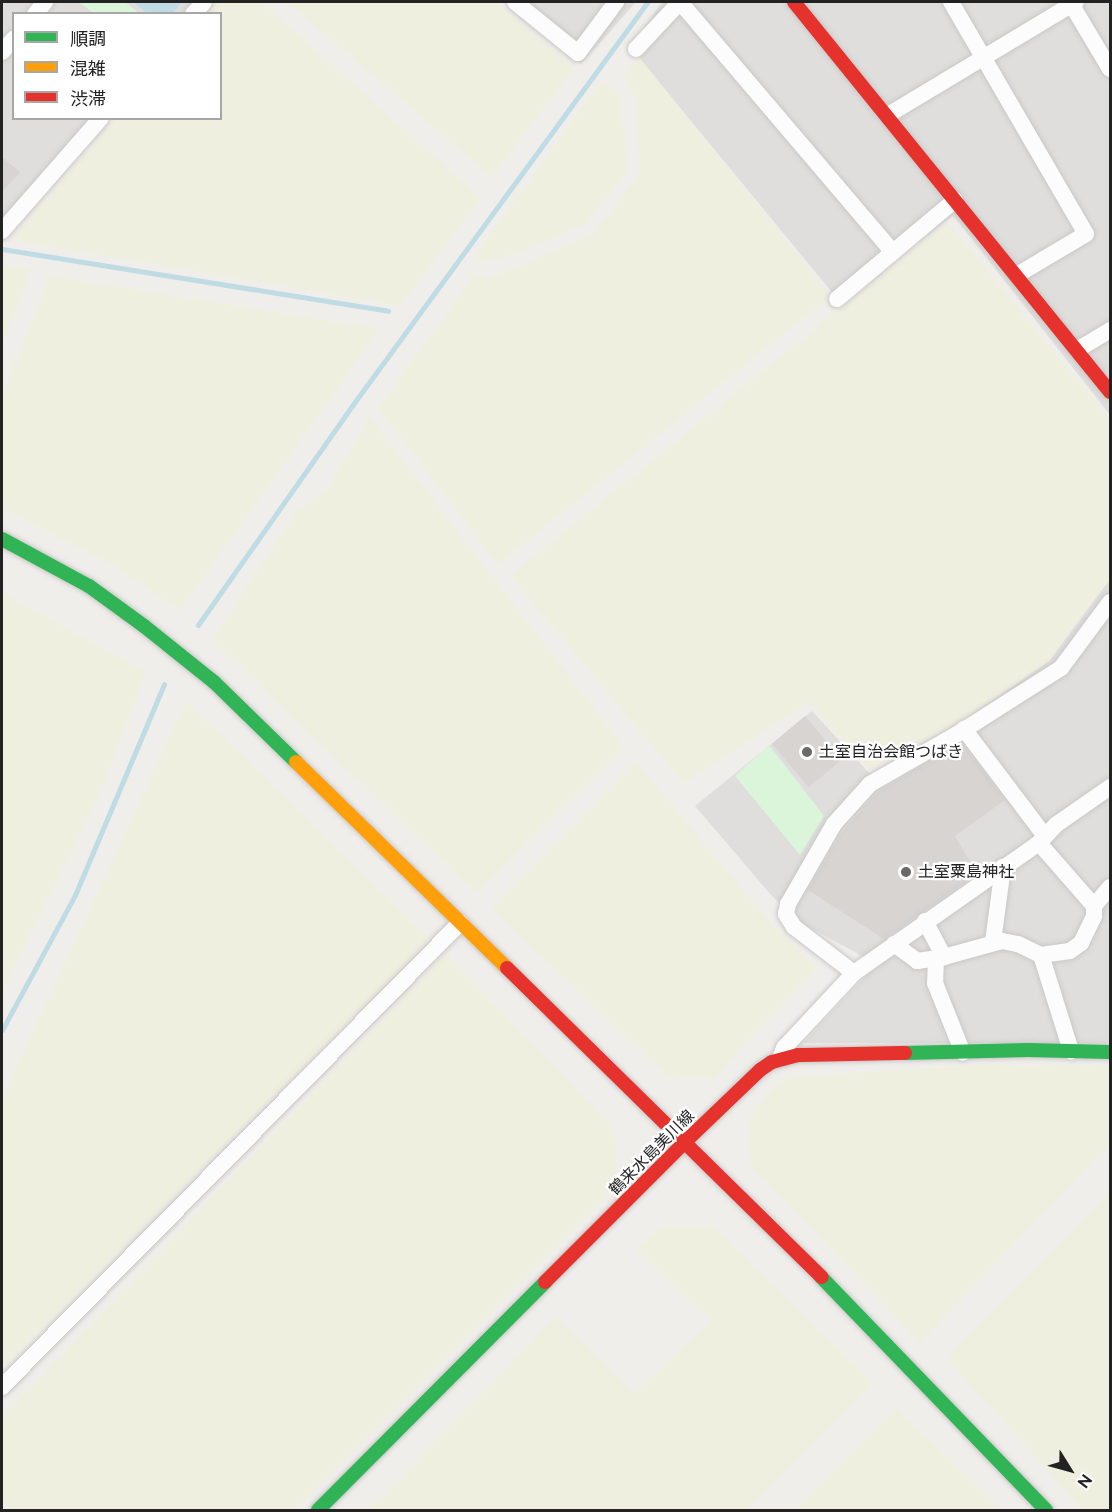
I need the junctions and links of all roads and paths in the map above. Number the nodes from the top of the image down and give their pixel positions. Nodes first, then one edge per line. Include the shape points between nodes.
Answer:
1 (515, 2) edge
2 (616, 2) edge
3 (680, 2) edge
4 (794, 2) edge
5 (951, 2) edge
6 (1073, 2) edge
7 (12, 40) edge
8 (636, 49) dead end
9 (2, 52) edge
10 (983, 57) junction
11 (1110, 69) edge
12 (888, 116) junction
13 (99, 120) edge
14 (955, 200) junction
15 (2, 231) edge
16 (893, 252) junction
17 (1017, 275) junction
18 (837, 299) dead end
19 (1110, 330) edge
20 (1077, 350) junction
21 (1110, 392) edge
22 (2, 539) edge
23 (1110, 602) edge
24 (964, 729) junction
25 (1110, 787) edge
26 (1042, 839) junction
27 (1003, 867) junction
28 (1110, 887) edge
29 (1094, 906) junction
30 (925, 921) junction
31 (460, 923) junction
32 (993, 942) junction
33 (894, 944) junction
34 (1041, 955) junction
35 (940, 958) junction
36 (854, 973) junction
37 (1071, 1051) junction
38 (1110, 1052) edge
39 (963, 1053) junction
40 (780, 1059) junction
41 (685, 1142) junction
42 (2, 1387) edge
43 (318, 1510) edge
44 (1046, 1510) edge

1 - 2 street via 578,52
3 - 8 street
3 - 16 street
4 - 12 street
5 - 10 street
6 - 10 street
6 - 11 street
7 - 9 street
10 - 12 street
10 - 17 street via 1086,234
12 - 14 street
13 - 15 street
14 - 16 street
14 - 17 street
16 - 18 street
17 - 20 street
19 - 20 street
20 - 21 street
22 - 31 street via 89,586 214,682
23 - 24 street via 1061,668
24 - 26 street
24 - 36 street via 870,784 834,824 788,904 786,914 794,927
25 - 26 street
26 - 27 street
26 - 29 street
27 - 30 street
27 - 32 street
28 - 29 street
29 - 34 street via 1094,916 1081,943 1070,951
30 - 33 street
30 - 35 street
31 - 41 street
31 - 42 street
32 - 34 street via 1018,944
32 - 35 street
33 - 35 street via 917,961
33 - 36 street
34 - 37 street
35 - 39 street via 934,983
36 - 40 street via 784,1048
37 - 38 street, 鶴来水島美川線
37 - 39 street, 鶴来水島美川線
39 - 40 street, 鶴来水島美川線 via 798,1055
40 - 41 street, 鶴来水島美川線 via 760,1070
41 - 43 street, 鶴来水島美川線
41 - 44 street via 910,1367

